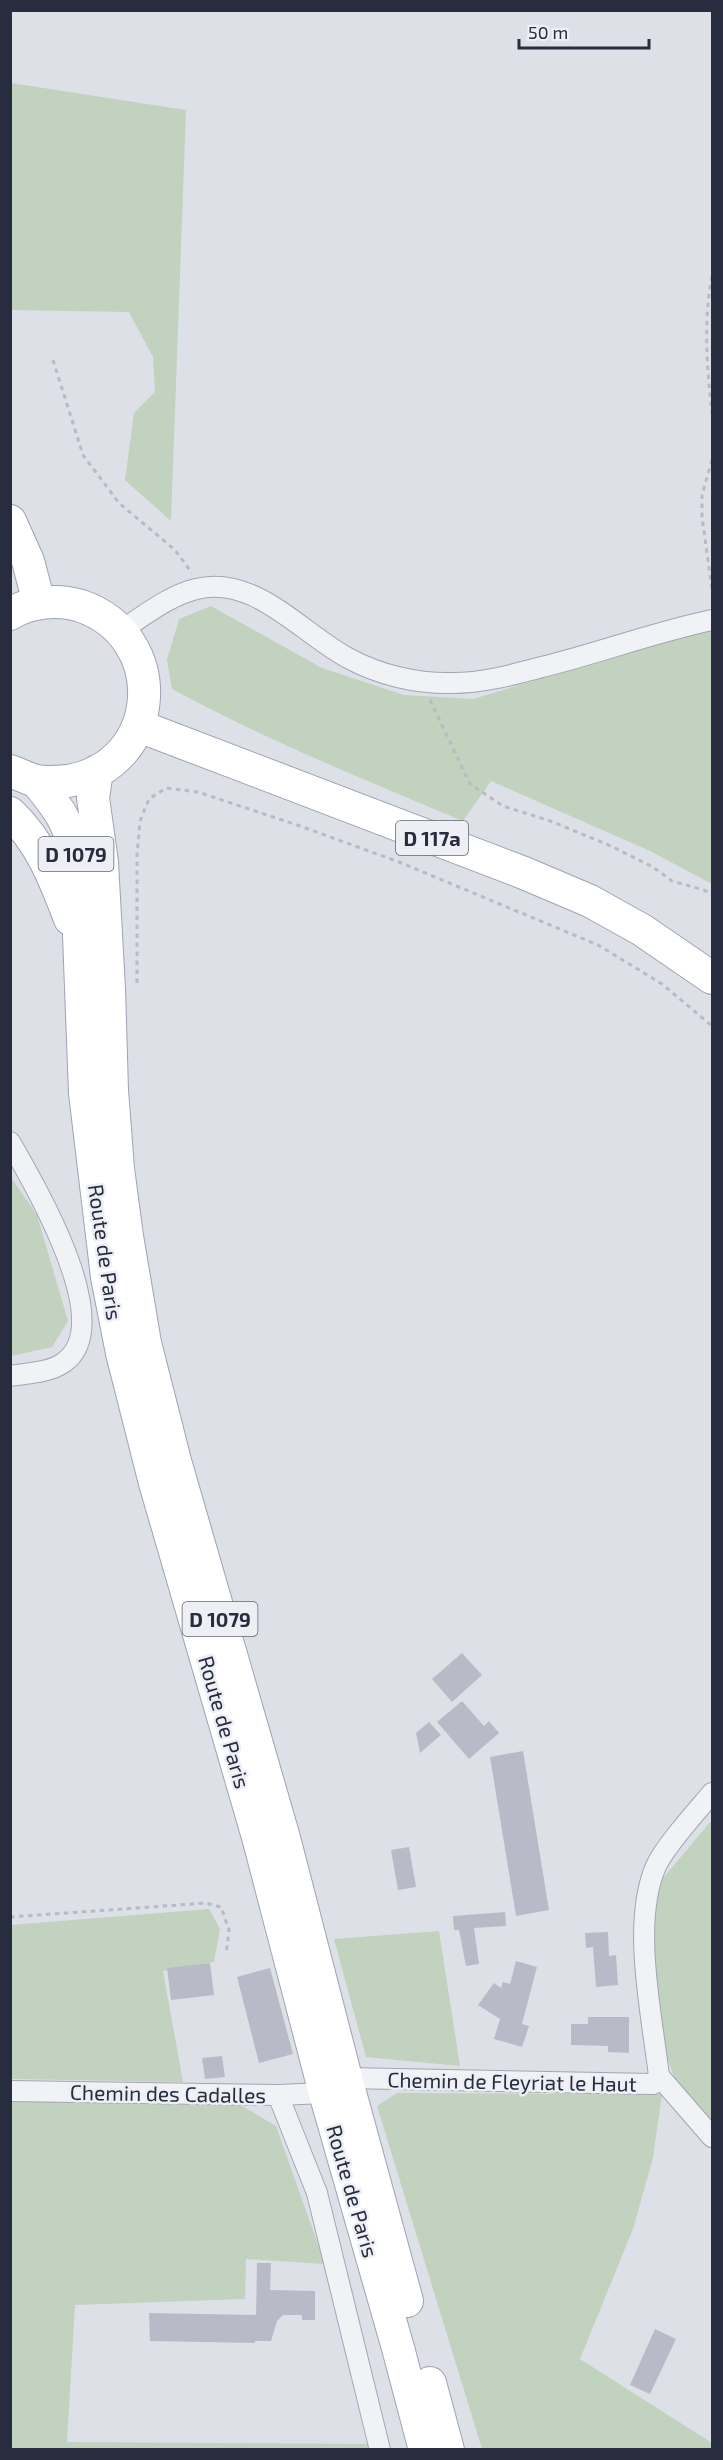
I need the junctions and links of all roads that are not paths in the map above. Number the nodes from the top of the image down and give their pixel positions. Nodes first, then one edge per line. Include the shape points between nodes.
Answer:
1 (10, 521) edge
2 (25, 609) edge
3 (712, 620) edge
4 (120, 631) junction
5 (139, 726) junction
6 (97, 771) junction
7 (23, 776) edge
8 (10, 813) edge
9 (78, 939) junction
10 (712, 978) edge
11 (10, 1142) edge
12 (10, 1376) edge
13 (712, 1793) edge
14 (659, 2076) junction
15 (335, 2086) junction
16 (10, 2091) edge
17 (278, 2095) junction
18 (712, 2137) edge
19 (380, 2450) edge
20 (425, 2450) edge
21 (448, 2450) edge

1 - 2 main road via 28,561
2 - 4 main road via 56,602 74,604 107,619
3 - 4 street via 495,679 453,683 421,682 369,668 267,603 218,586 178,595
4 - 5 main road via 136,655 144,682
5 - 6 main road via 118,756
5 - 10 main road, D 117a via 590,901 642,930
6 - 7 main road via 80,779 57,782
6 - 15 main road, Route de Paris / D 1079 via 93,798 102,862 116,1146 145,1343 284,1838
7 - 9 main road, Route de Paris / D 1079 via 60,810 70,829 76,856
8 - 9 main road via 40,850
9 - 15 main road, Route de Paris / D 1079 via 85,1093 108,1276 122,1353 155,1483
11 - 12 street via 60,1236 73,1270 82,1318 81,1334 65,1362 50,1370
13 - 14 street, Chemin de Fleyriat le Haut via 656,1865 644,1907 646,1964
14 - 15 street, Chemin de Fleyriat le Haut via 653,2084
14 - 18 street
15 - 17 street, Chemin des Cadalles
15 - 20 main road, Route de Paris / D 1079
15 - 21 main road, Route de Paris / D 1079
16 - 17 street, Chemin des Cadalles
17 - 19 street via 317,2193

